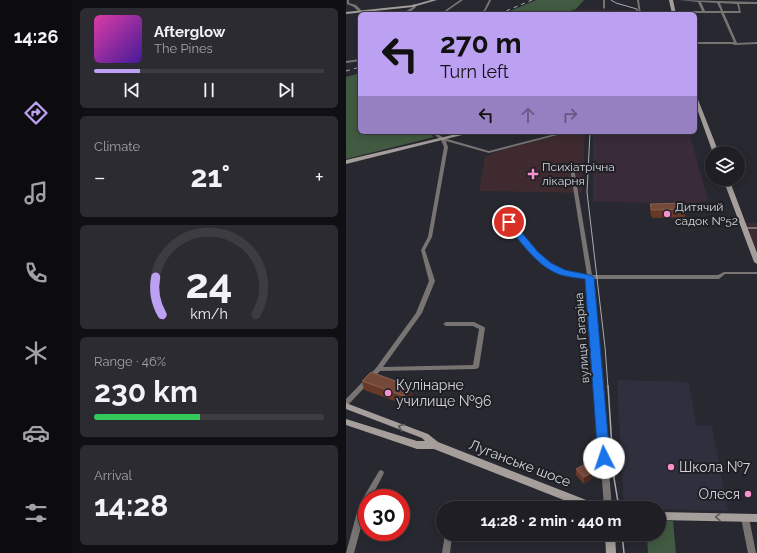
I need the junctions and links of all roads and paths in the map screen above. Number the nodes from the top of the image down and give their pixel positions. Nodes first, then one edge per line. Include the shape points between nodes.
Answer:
1 (348, 0) edge
2 (435, 0) edge
3 (462, 0) edge
4 (490, 0) edge
5 (604, 0) edge
6 (638, 0) edge
7 (671, 0) edge
8 (680, 0) edge
9 (699, 1) junction
10 (757, 1) edge
11 (718, 2) junction
12 (738, 3) junction
13 (414, 6) junction
14 (604, 8) dead end
15 (360, 11) junction
16 (406, 12) edge
17 (444, 12) edge
18 (482, 12) edge
19 (640, 12) edge
20 (674, 12) edge
21 (697, 12) edge
22 (704, 12) junction
23 (723, 12) junction
24 (346, 13) edge
25 (697, 43) edge
26 (757, 43) edge
27 (731, 44) junction
28 (358, 60) edge
29 (346, 62) edge
30 (697, 103) edge
31 (437, 134) edge
32 (463, 134) edge
33 (559, 134) edge
34 (443, 139) junction
35 (713, 146) edge
36 (346, 162) edge
37 (572, 168) dead end
38 (729, 186) edge
39 (509, 222) dead end
40 (744, 228) junction
41 (757, 228) edge
42 (757, 262) edge
43 (757, 273) edge
44 (590, 277) junction
45 (446, 324) dead end
46 (378, 369) junction
47 (346, 405) edge
48 (346, 422) edge
49 (435, 445) junction
50 (381, 473) dead end
51 (372, 489) edge
52 (577, 501) edge
53 (607, 501) edge
54 (666, 516) edge
55 (745, 518) junction
56 (757, 518) edge
57 (358, 523) edge
58 (447, 541) edge
59 (610, 541) edge
60 (350, 553) edge
61 (446, 553) edge
62 (611, 553) edge
63 (752, 553) edge

1 - 15 street via 348,3
2 - 13 main road
3 - 17 street
4 - 18 street
5 - 14 street
6 - 19 street
7 - 20 main road
8 - 9 street
9 - 11 street
9 - 22 street
10 - 12 street
11 - 12 street
11 - 23 street
12 - 23 street via 740,12
13 - 15 main road
13 - 16 street
15 - 24 main road
21 - 22 street
22 - 23 street
23 - 27 street via 736,43
25 - 27 street
26 - 27 street
28 - 29 street
30 - 35 main road
31 - 34 street
32 - 34 main road
33 - 34 street via 489,152
34 - 36 main road
34 - 46 street via 446,147 430,237 423,250 432,281 418,313
37 - 44 street, вулиця Гагаріна
38 - 40 main road
39 - 44 street via 535,254 548,265 563,272
40 - 41 street
40 - 42 main road
43 - 44 street via 724,273 720,277
44 - 53 street, вулиця Гагаріна
45 - 46 street via 474,324 482,328 476,367
46 - 47 street
49 -> 47 main road, Луганське шосе via 425,436
48 - 49 main road, Луганське шосе via 418,444
49 - 52 main road, Луганське шосе
50 - 51 street
55 -> 54 main road
55 - 56 main road
55 - 63 street
57 - 60 street
58 - 61 street
59 - 62 main road

